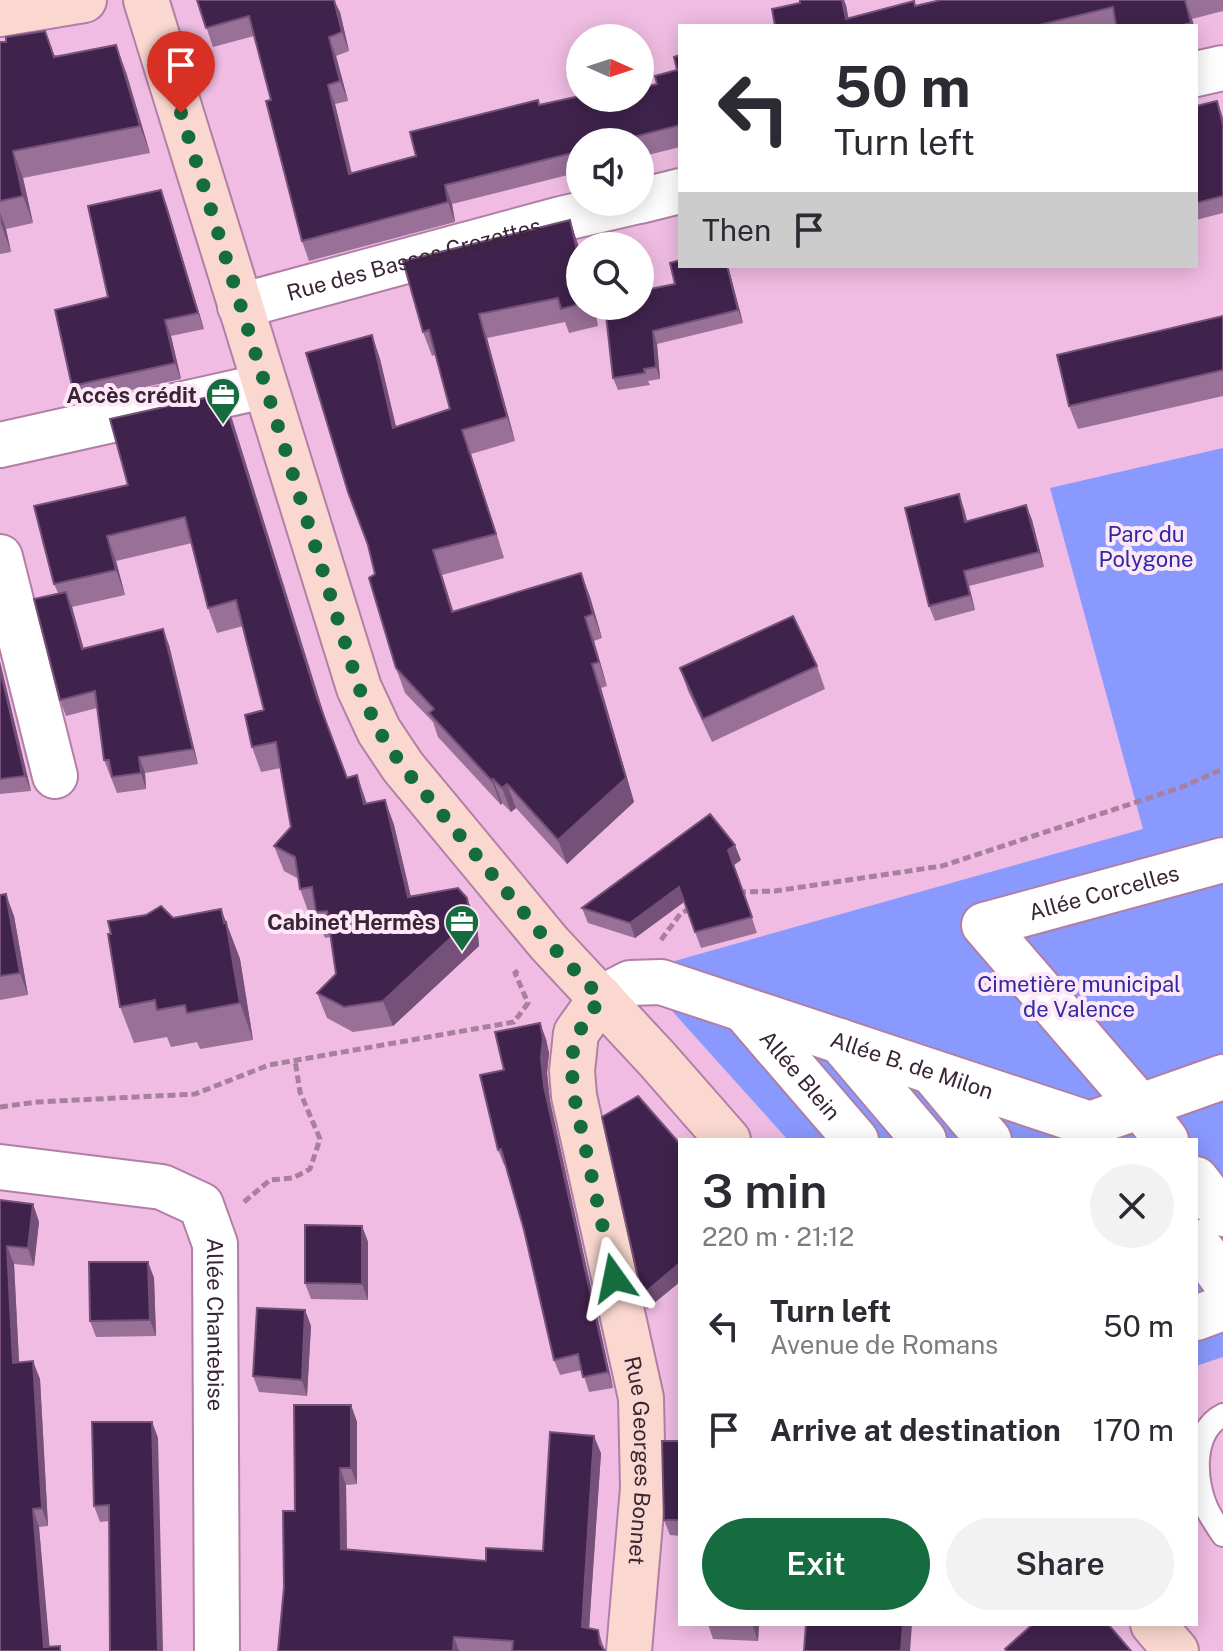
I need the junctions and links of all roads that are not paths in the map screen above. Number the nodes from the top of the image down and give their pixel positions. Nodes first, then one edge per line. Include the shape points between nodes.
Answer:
1 (84, 0) edge
2 (146, 0) edge
3 (0, 14) edge
4 (1223, 68) edge
5 (1198, 74) edge
6 (678, 192) edge
7 (654, 198) edge
8 (574, 216) edge
9 (240, 306) junction
10 (264, 386) junction
11 (0, 445) edge
12 (0, 557) edge
13 (55, 776) dead end
14 (1223, 860) edge
15 (601, 998) junction
16 (744, 1010) junction
17 (840, 1041) junction
18 (932, 1072) junction
19 (1222, 1080) edge
20 (1028, 1103) junction
21 (1121, 1121) edge
22 (726, 1138) edge
23 (854, 1138) edge
24 (922, 1138) edge
25 (987, 1138) edge
26 (1056, 1138) edge
27 (1161, 1138) edge
28 (0, 1167) edge
29 (1198, 1182) edge
30 (1223, 1214) edge
31 (1198, 1252) edge
32 (1208, 1305) edge
33 (1223, 1415) edge
34 (1223, 1535) edge
35 (217, 1651) edge
36 (629, 1651) edge

1 - 3 main road
2 - 9 main road
4 - 5 street
6 - 7 street
8 - 9 street, Rue des Basses Crozettes
9 - 10 main road
10 - 11 street
10 - 15 main road via 359,688 379,731 549,943
12 - 13 street
14 - 21 street, Allée Corcelles via 984,925
15 - 16 street, Allée B. de Milon via 630,983 661,982
15 - 22 main road
15 - 36 main road, Rue Georges Bonnet via 576,1033 572,1071 641,1398 643,1488
16 - 17 street, Allée B. de Milon
16 - 23 street, Allée Blein
17 - 18 street, Allée B. de Milon
17 - 24 street
18 - 20 street, Allée B. de Milon
18 - 25 street
19 - 21 street, Allée B. de Milon
20 - 21 street, Allée B. de Milon via 1090,1124
20 - 26 street
21 - 27 street
28 - 35 street, Allée Chantebise via 162,1187 201,1205 215,1244
29 - 30 street
31 - 32 street
33 - 34 lane via 1206,1431 1198,1452 1208,1512

